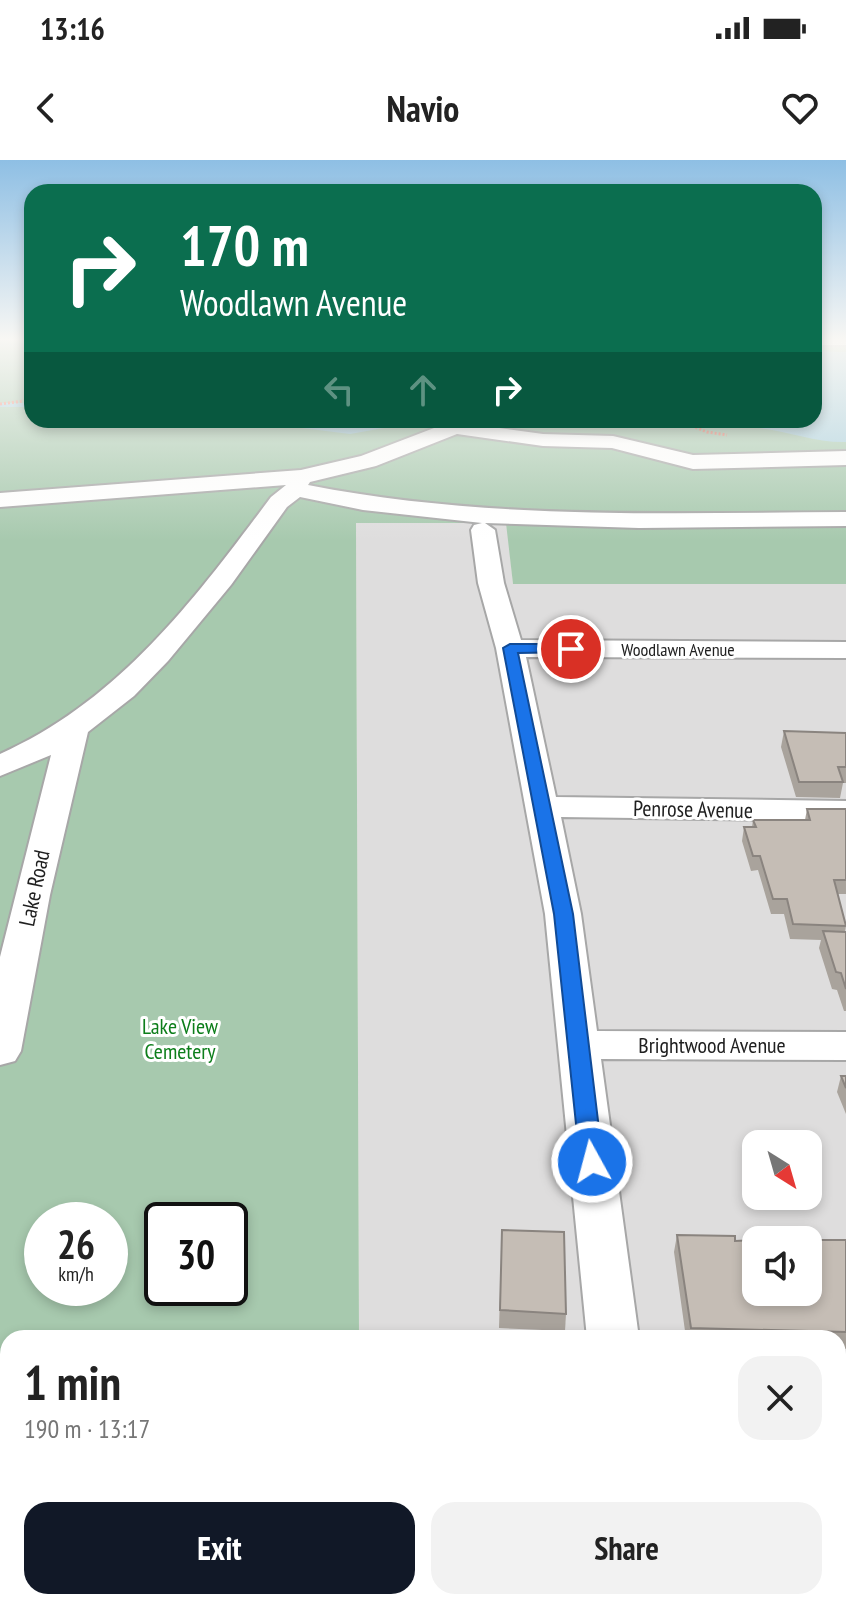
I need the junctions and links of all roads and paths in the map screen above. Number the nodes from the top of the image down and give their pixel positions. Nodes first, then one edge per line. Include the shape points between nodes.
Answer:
1 (454, 428) edge
2 (484, 428) edge
3 (846, 458) edge
4 (298, 483) junction
5 (0, 500) edge
6 (846, 519) edge
7 (483, 530) dead end
8 (510, 648) junction
9 (846, 650) edge
10 (74, 727) junction
11 (0, 766) edge
12 (540, 807) junction
13 (846, 811) edge
14 (577, 1045) junction
15 (846, 1046) edge
16 (0, 1051) edge
17 (612, 1330) edge

1 - 4 street
2 - 3 street via 543,440 613,442 693,462
4 - 5 street
4 - 6 street via 338,500 445,513
4 - 10 street via 167,648
7 - 8 street via 491,583
8 - 9 street, Woodlawn Avenue
8 - 12 street
10 - 11 street
10 - 16 street, Lake Road
12 - 13 street, Penrose Avenue
12 - 14 street via 563,914
14 - 15 street, Brightwood Avenue
14 - 17 street

